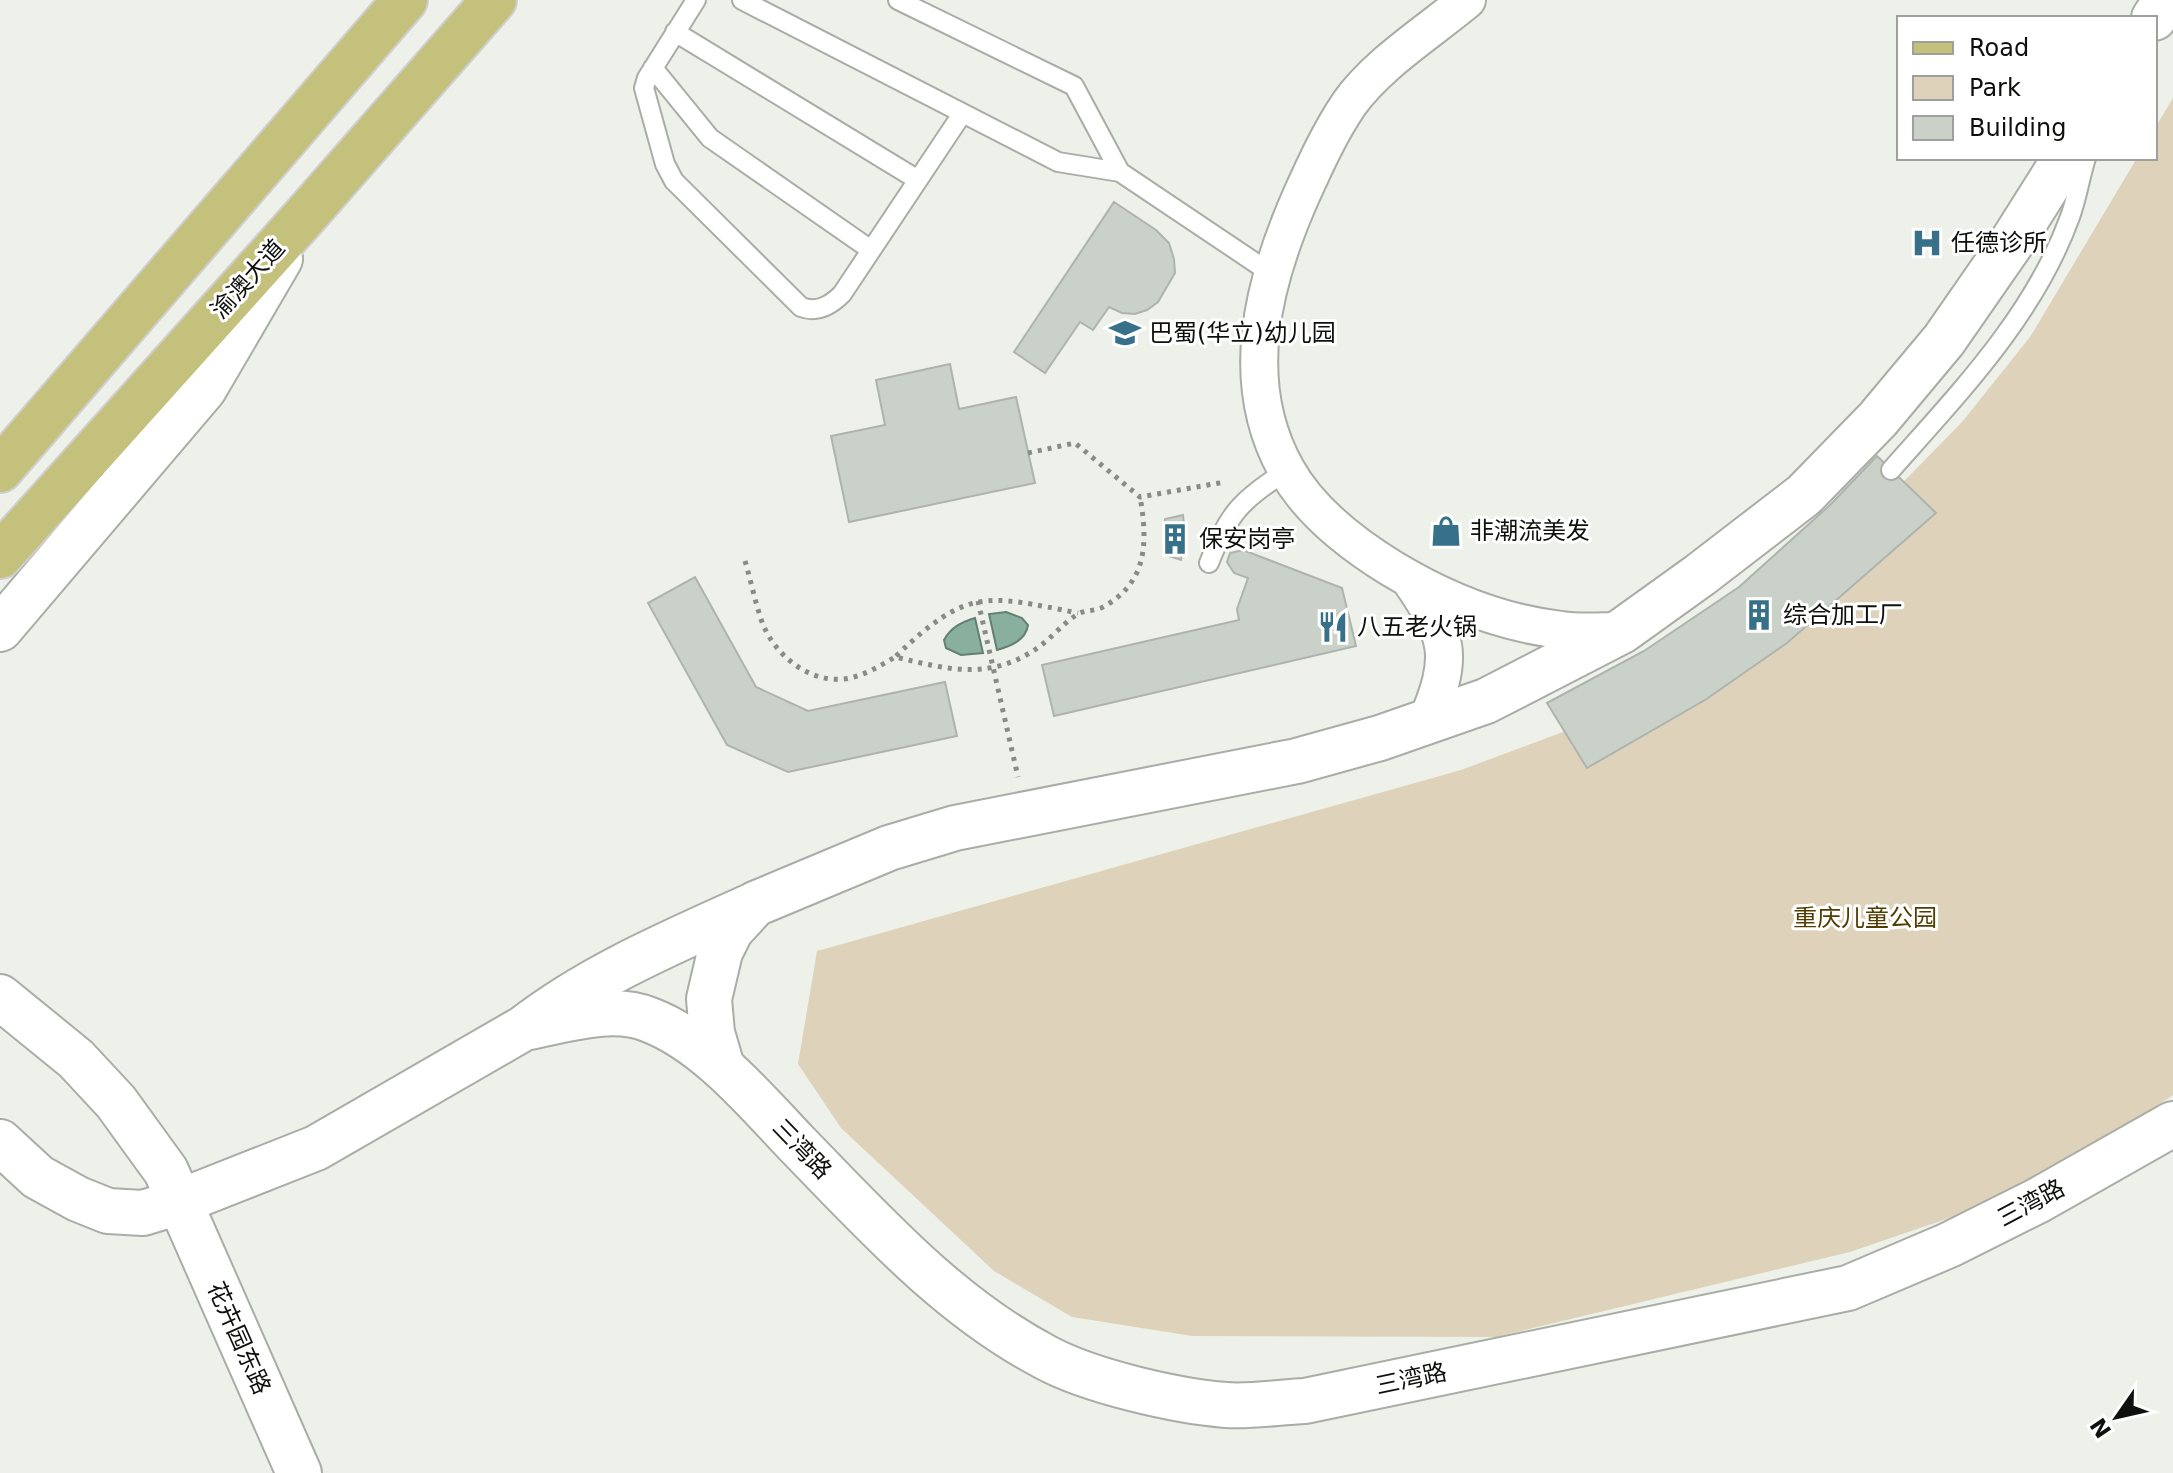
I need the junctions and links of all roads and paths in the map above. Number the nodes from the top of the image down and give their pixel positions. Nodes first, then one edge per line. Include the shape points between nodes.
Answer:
1 (405, 0) edge
2 (494, 0) edge
3 (696, 0) edge
4 (742, 0) edge
5 (898, 0) edge
6 (1467, 0) edge
7 (675, 32) junction
8 (653, 68) junction
9 (962, 114) junction
10 (2064, 160) edge
11 (2085, 160) edge
12 (1120, 172) junction
13 (918, 180) junction
14 (305, 216) junction
15 (871, 250) junction
16 (1272, 274) junction
17 (1028, 453) dead end
18 (0, 470) edge
19 (1891, 470) dead end
20 (1286, 471) junction
21 (1172, 491) dead end
22 (1140, 497) junction
23 (0, 556) edge
24 (745, 561) dead end
25 (1209, 563) dead end
26 (1410, 580) junction
27 (978, 601) junction
28 (1079, 613) junction
29 (0, 629) edge
30 (1622, 631) junction
31 (895, 657) junction
32 (993, 669) junction
33 (1426, 723) junction
34 (1026, 814) junction
35 (755, 904) junction
36 (0, 997) edge
37 (524, 1028) junction
38 (722, 1067) junction
39 (2173, 1124) edge
40 (0, 1142) edge
41 (179, 1202) junction
42 (299, 1473) edge

1 - 18 main road
2 - 14 main road, 渝澳大道
3 - 7 lane
4 - 9 lane
5 - 12 lane via 1074,86
6 - 16 street via 1350,103 1313,170
7 - 8 lane
7 - 13 lane
8 - 15 lane via 710,138
8 - 15 lane via 645,82 645,98 670,176 795,302 815,310 830,305
9 - 12 lane via 1058,162
9 - 13 lane
10 - 30 street via 1944,340 1878,419 1804,495
11 - 19 lane via 2070,217 2032,296 1987,360
12 - 16 lane
13 - 15 lane
14 - 23 main road, 渝澳大道
14 - 29 street via 204,389
16 - 20 street via 1258,355 1270,435
17 - 22 path via 1075,443
20 - 25 lane via 1230,516
20 - 26 street via 1327,520
21 - 22 path
22 - 28 path via 1146,527 1137,576 1120,596
24 - 31 path via 763,624 791,662 816,677 844,679
26 - 30 street via 1525,625
26 - 33 street via 1435,616 1445,652 1442,686
27 - 28 path via 1007,599
27 - 31 path via 947,613
27 - 32 path
28 - 32 path via 1038,648
30 - 33 street via 1486,701
31 - 32 path via 942,668
32 - 34 path
33 - 34 street via 1297,761
34 - 35 street via 889,848
35 - 37 street via 665,945 556,1004
35 - 38 street via 731,930 720,952 709,999
36 - 41 street, 花卉园东路 via 76,1059 116,1102 166,1171
37 - 38 street, 三湾路 via 622,1014 650,1020
37 - 41 street via 316,1148
38 - 39 street, 三湾路 via 880,1229 969,1307 1020,1342 1100,1379 1227,1405 1305,1401 1848,1288 1949,1245
40 - 41 street via 38,1177 108,1211 143,1213
41 - 42 street, 花卉园东路

